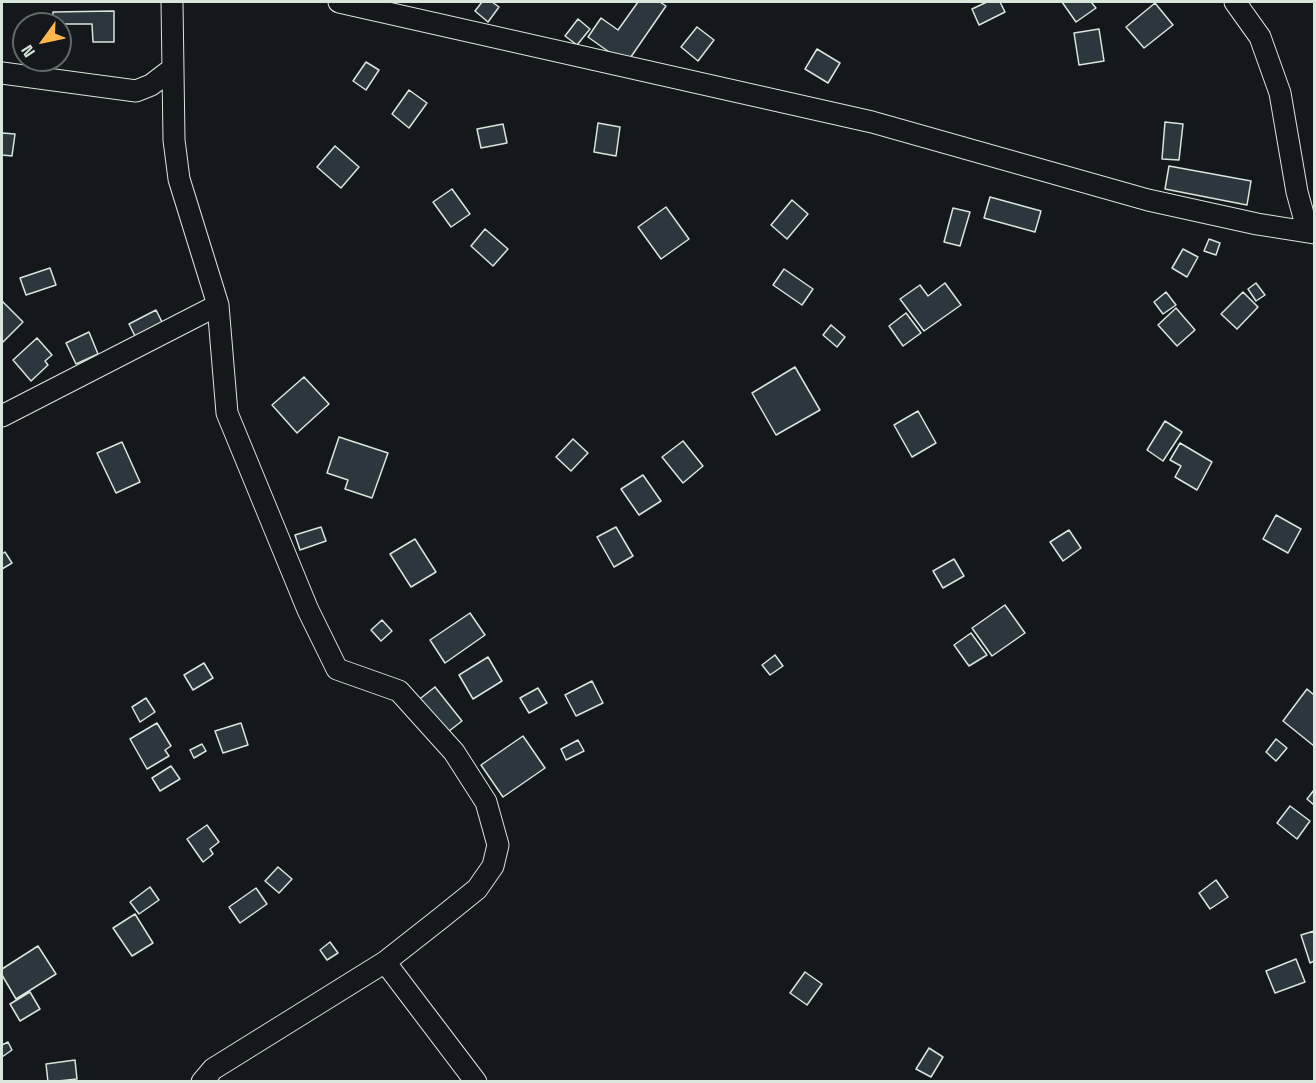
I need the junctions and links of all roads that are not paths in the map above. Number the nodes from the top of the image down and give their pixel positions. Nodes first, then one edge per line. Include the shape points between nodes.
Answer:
1 (172, 2) edge
2 (339, 2) edge
3 (1235, 2) edge
4 (172, 69) junction
5 (2, 73) edge
6 (1311, 233) edge
7 (218, 305) junction
8 (2, 417) edge
9 (385, 962) junction
10 (202, 1082) edge
11 (476, 1082) edge

1 - 4 street
2 - 6 street via 872,122 1148,200
3 - 6 street via 1260,37 1280,93 1293,171
4 - 5 street via 136,91
4 - 7 street via 179,179
7 - 8 street
7 - 9 street via 227,413 308,610 337,669 399,691 454,752 486,802 498,845 493,866 477,889
9 - 10 street via 213,1070
9 - 11 street

